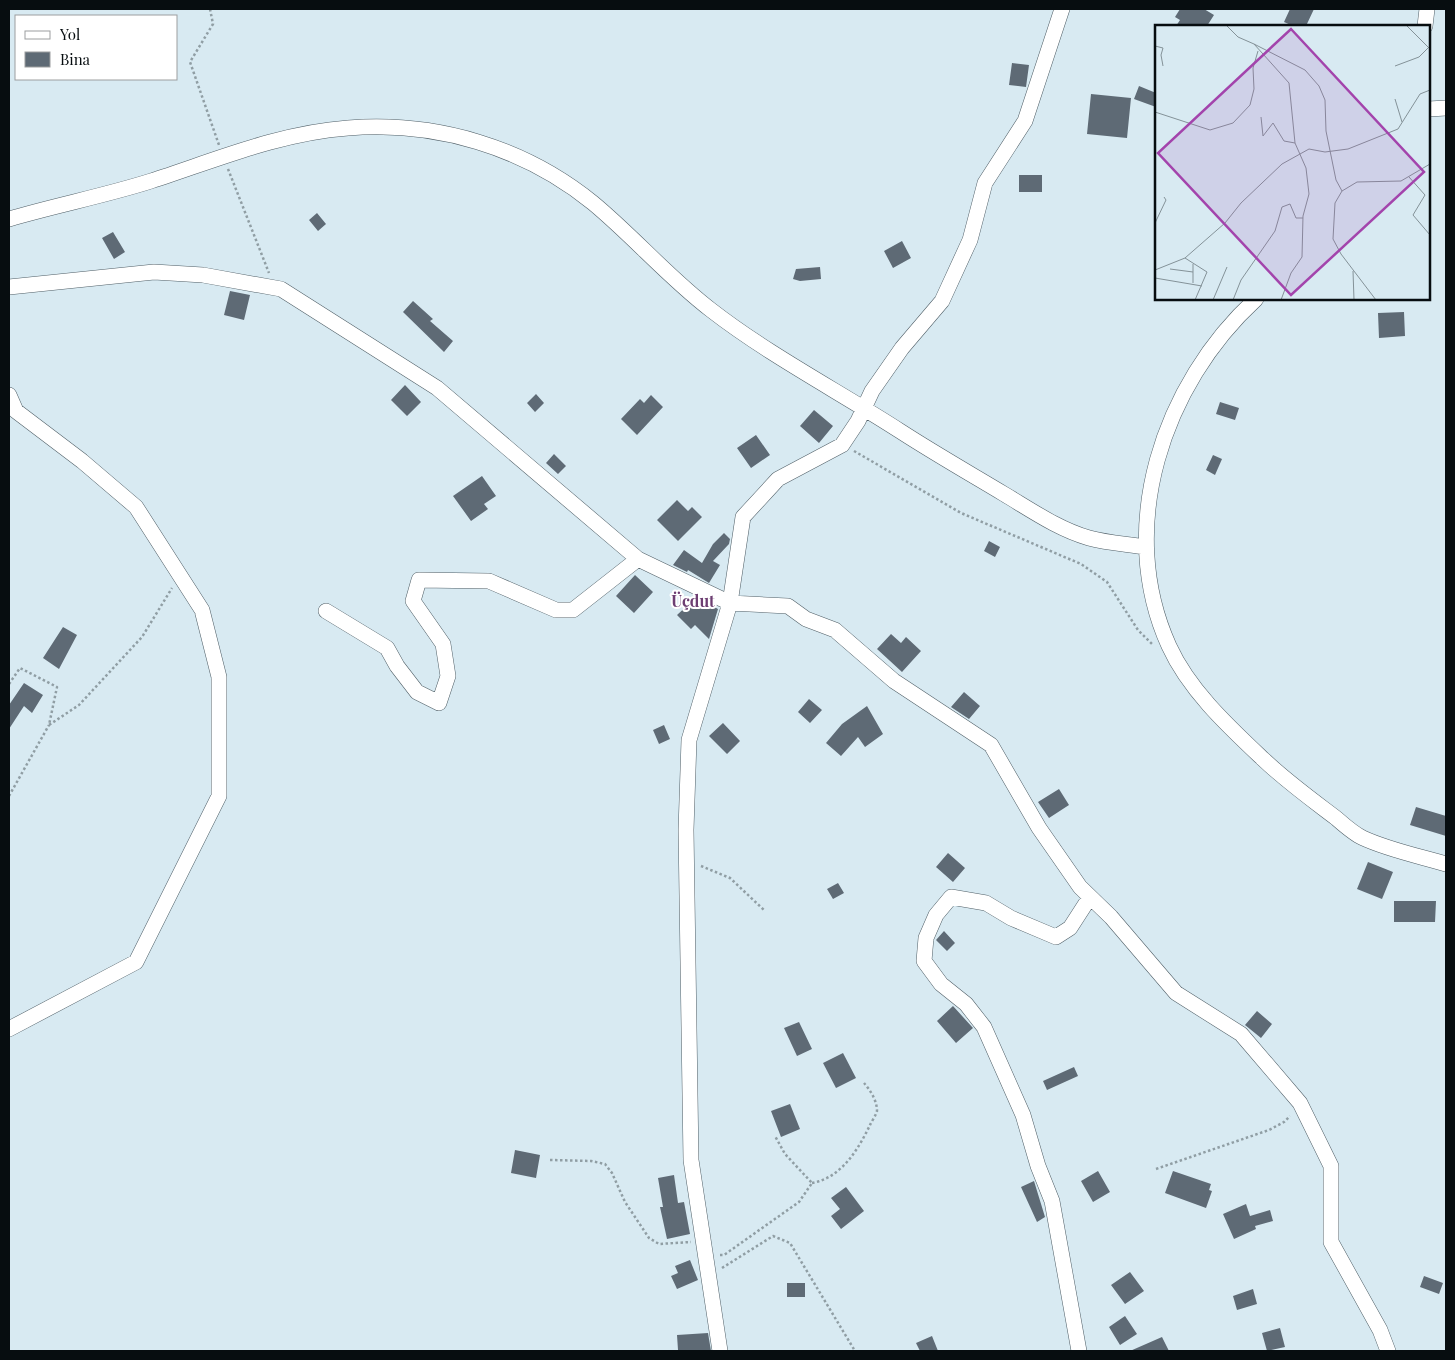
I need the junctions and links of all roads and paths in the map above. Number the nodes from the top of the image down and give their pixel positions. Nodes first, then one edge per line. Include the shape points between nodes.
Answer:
1 (1062, 9) edge
2 (1427, 9) edge
3 (1425, 25) edge
4 (1446, 108) edge
5 (1430, 109) edge
6 (9, 219) edge
7 (9, 287) edge
8 (1255, 300) edge
9 (9, 394) edge
10 (864, 408) junction
11 (842, 445) junction
12 (1146, 547) junction
13 (638, 559) junction
14 (180, 575) junction
15 (730, 603) junction
16 (326, 611) dead end
17 (1159, 651) dead end
18 (9, 684) edge
19 (49, 725) junction
20 (9, 796) edge
21 (686, 860) junction
22 (1446, 864) edge
23 (1090, 896) junction
24 (764, 910) dead end
25 (9, 1029) edge
26 (864, 1083) dead end
27 (1300, 1103) junction
28 (775, 1136) dead end
29 (550, 1160) dead end
30 (1156, 1169) dead end
31 (812, 1182) junction
32 (706, 1253) junction
33 (720, 1351) edge
34 (855, 1351) edge
35 (1079, 1351) edge
36 (1388, 1351) edge

1 - 10 street via 1025,121 985,184 970,240 942,301 902,348
2 - 3 street
4 - 5 street
6 - 10 street via 123,190 293,136 376,127 451,134 515,156 574,189 606,214 671,277 714,313
7 - 13 street via 154,272 203,276 281,289 437,388
8 - 12 street via 1220,337 1193,376 1170,423 1156,462
9 - 14 street via 16,411 136,507
10 - 11 street
10 - 12 street via 1062,528 1102,541
11 - 15 street via 778,479 744,517
11 - 17 path via 961,513 1081,564 1107,582 1138,630
12 - 22 street via 1154,606 1170,646 1193,686 1238,736 1283,778 1362,838
13 - 15 street
13 - 16 street via 572,610 556,610 488,581 419,580 413,601 443,644 447,668 448,676 439,703 418,692 387,648
14 - 19 path via 142,637 79,705
14 - 25 street via 202,610 219,677 219,796 136,962
15 - 21 street via 688,740
15 - 23 street via 788,606 806,619 835,630 894,681 991,746 1038,828
18 - 19 path via 20,668 57,687
19 - 20 path
21 - 24 path via 730,878
21 - 32 street via 691,1160
23 - 27 street via 1176,993 1241,1034
23 - 35 street via 1070,928 1056,937 1011,918 986,903 952,897 936,915 926,938 924,961 941,984 966,1004 984,1027 1023,1115 1052,1201
26 - 31 path via 872,1093 877,1111 861,1145 825,1180
27 - 30 path via 1284,1122 1270,1130
27 - 36 street via 1331,1166 1331,1242 1380,1330
28 - 31 path via 785,1154
29 - 32 path via 605,1164 612,1172 624,1202 649,1238 659,1244 680,1244
31 - 32 path via 799,1202 724,1255
32 - 33 street
32 - 34 path via 724,1268 773,1236 790,1243

